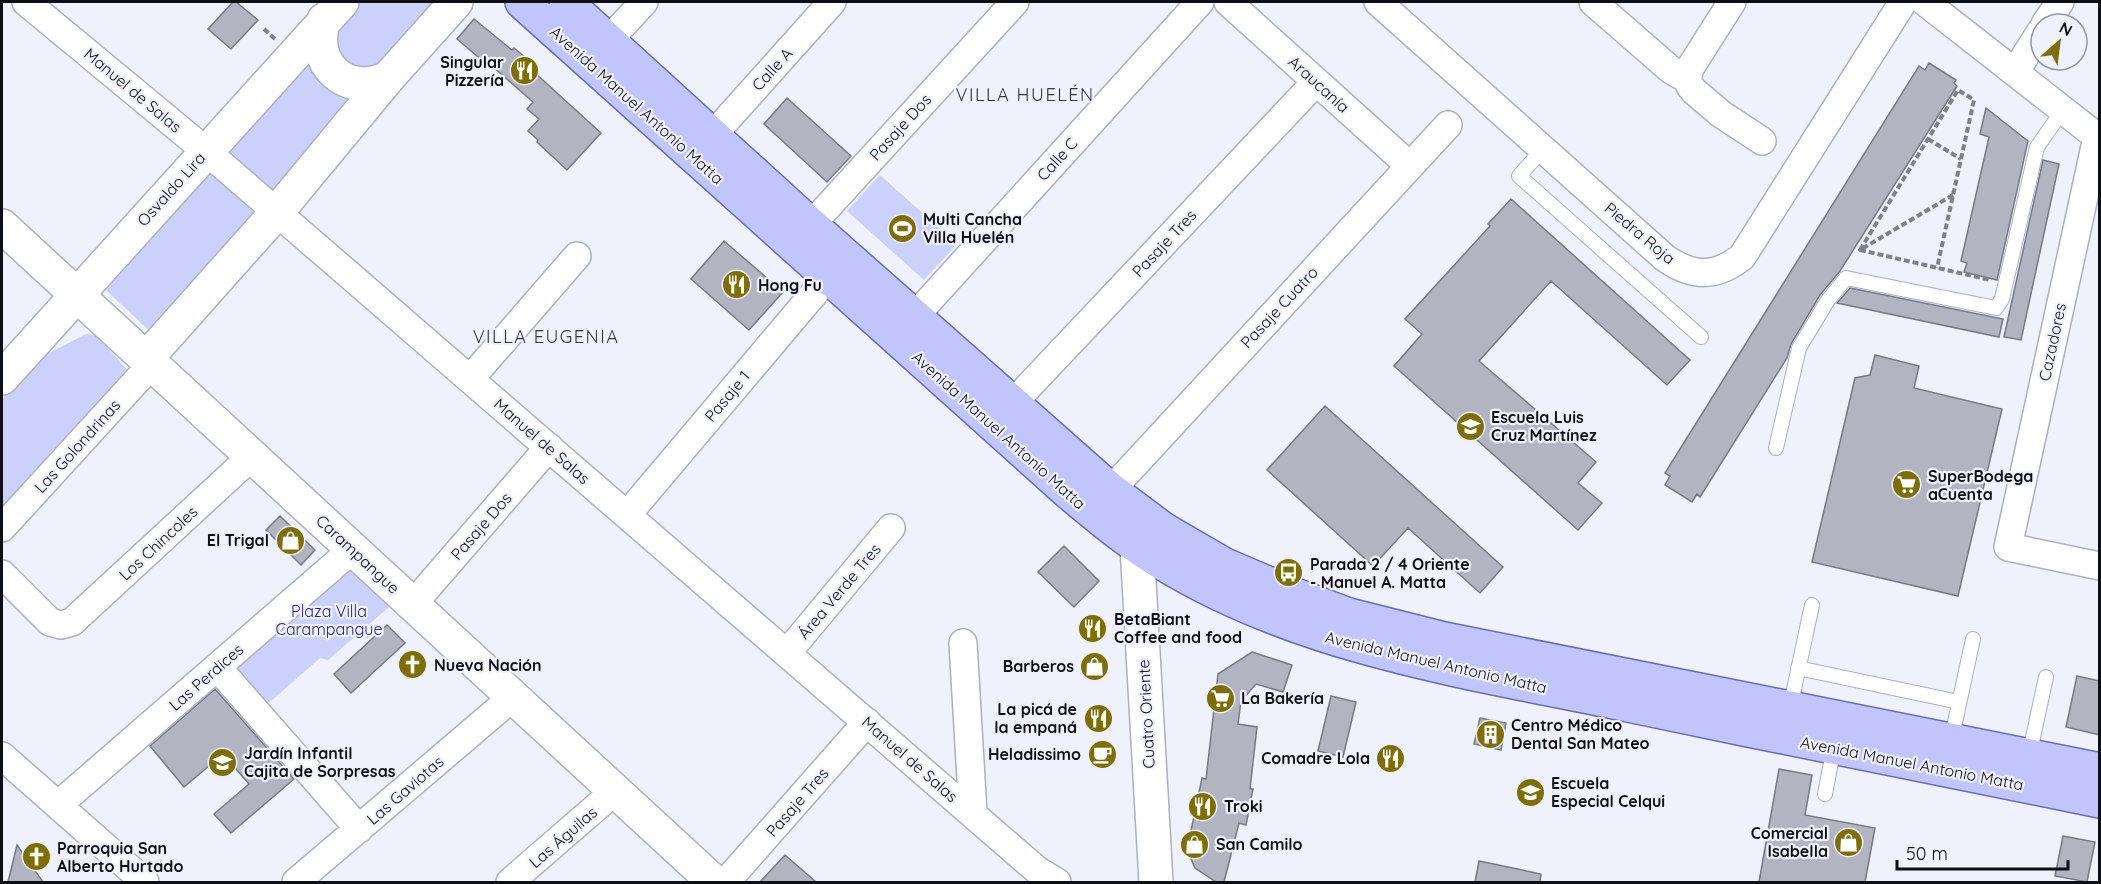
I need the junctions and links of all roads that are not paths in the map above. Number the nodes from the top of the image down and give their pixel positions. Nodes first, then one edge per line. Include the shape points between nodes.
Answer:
1 (456, 2) edge
2 (522, 2) edge
3 (566, 2) edge
4 (644, 2) edge
5 (832, 2) edge
6 (1014, 2) edge
7 (1200, 2) edge
8 (1228, 2) edge
9 (1378, 2) edge
10 (1593, 2) edge
11 (1732, 2) edge
12 (1903, 2) edge
13 (1925, 2) edge
14 (45, 7) edge
15 (333, 11) edge
16 (608, 41) junction
17 (2029, 50) edge
18 (2015, 72) junction
19 (388, 78) junction
20 (1687, 79) junction
21 (1316, 82) junction
22 (2063, 110) junction
23 (1448, 125) dead end
24 (712, 136) junction
25 (2098, 138) edge
26 (1762, 141) dead end
27 (1543, 148) junction
28 (206, 151) junction
29 (1410, 166) junction
30 (277, 212) junction
31 (811, 225) junction
32 (2, 226) edge
33 (577, 256) dead end
34 (828, 277) junction
35 (76, 295) junction
36 (914, 317) junction
37 (109, 324) junction
38 (1701, 337) dead end
39 (30, 346) junction
40 (149, 362) junction
41 (2, 378) edge
42 (470, 379) junction
43 (1012, 404) junction
44 (549, 447) junction
45 (1776, 448) dead end
46 (252, 456) junction
47 (1119, 497) junction
48 (627, 515) junction
49 (2, 528) edge
50 (891, 528) dead end
51 (1137, 546) junction
52 (353, 549) junction
53 (2100, 566) edge
54 (2, 574) edge
55 (413, 604) junction
56 (1812, 605) dead end
57 (1973, 639) dead end
58 (963, 642) dead end
59 (787, 653) junction
60 (217, 667) junction
61 (1798, 668) junction
62 (2046, 677) dead end
63 (513, 697) junction
64 (1959, 702) junction
65 (1790, 708) junction
66 (867, 722) junction
67 (1951, 741) junction
68 (1834, 747) junction
69 (2, 756) edge
70 (2029, 756) junction
71 (2100, 770) edge
72 (615, 791) junction
73 (1825, 794) dead end
74 (2100, 801) edge
75 (58, 805) junction
76 (973, 813) junction
77 (359, 829) junction
78 (145, 882) edge
79 (296, 882) edge
80 (510, 882) edge
81 (714, 882) edge
82 (726, 882) edge
83 (1057, 882) edge
84 (1156, 882) edge

1 - 19 street
2 - 34 main road, Avenida Manuel Antonio Matta
3 - 16 main road, Avenida Manuel Antonio Matta
4 - 16 street
5 - 24 street, Calle A
6 - 31 street, Pasaje Dos
7 - 36 street, Calle C
8 - 21 street, Araucanía
9 - 27 street, Piedra Roja
10 - 20 street via 1671,70
11 - 20 street
12 - 27 street, Piedra Roja via 1749,247 1724,269 1705,273 1674,264
13 - 18 street
14 - 28 street, Manuel de Salas
15 - 19 street via 320,41 321,52 332,71 360,84
15 - 28 street, Osvaldo Lira
16 - 24 main road, Avenida Manuel Antonio Matta
17 - 18 street
18 - 22 street
19 - 30 street
20 - 26 street via 1694,91 1721,114
21 - 29 street, Araucanía
21 - 43 street, Pasaje Tres
22 - 25 street
22 - 45 lane via 2037,147 1999,305 1996,308 1846,278 1799,348
23 - 29 street, Pasaje Cuatro
24 - 31 main road, Avenida Manuel Antonio Matta
25 - 53 street, Cazadores via 2008,547
27 - 38 lane via 1519,176
28 - 30 street, Manuel de Salas
28 - 35 street, Osvaldo Lira
29 - 47 street, Pasaje Cuatro
30 - 40 street
30 - 42 street, Manuel de Salas
31 - 36 main road, Avenida Manuel Antonio Matta
32 - 35 street, Carampangue
33 - 42 street
34 - 48 street, Pasaje 1
34 - 51 main road, Avenida Manuel Antonio Matta via 1068,492
35 - 37 street, Carampangue
35 - 39 street, Osvaldo Lira
36 - 43 main road, Avenida Manuel Antonio Matta
37 - 39 street via 80,321
37 - 40 street, Carampangue
39 - 41 street, Osvaldo Lira
40 - 46 street, Carampangue
40 - 49 street, Las Golondrinas
42 - 44 street, Manuel de Salas
43 - 47 main road, Avenida Manuel Antonio Matta
44 - 48 street, Manuel de Salas
44 - 55 street, Pasaje Dos
46 - 52 street, Carampangue
46 - 54 street, Los Chincoles via 72,622 61,625 45,618
47 - 51 main road via 1134,523
47 - 65 main road, Avenida Manuel Antonio Matta via 1210,558 1349,615 1444,639
48 - 59 street, Manuel de Salas
50 - 59 street, Área Verde Tres
51 - 68 main road, Avenida Manuel Antonio Matta via 1237,602 1364,648
51 - 84 street, Cuatro Oriente
52 - 55 street, Carampangue
52 - 60 street, Las Perdices
55 - 63 street, Carampangue
56 - 61 lane
57 - 64 lane
58 - 76 street
59 - 66 street, Manuel de Salas
60 - 75 street, Las Perdices
60 - 77 street
61 - 64 lane
61 - 65 lane
62 - 70 lane
63 - 72 street, Carampangue
63 - 77 street, Las Gaviotas
64 - 67 lane
65 - 67 main road, Avenida Manuel Antonio Matta
66 - 76 street, Manuel de Salas
66 - 82 street, Pasaje Tres
67 - 70 main road, Avenida Manuel Antonio Matta
68 - 73 lane
68 - 74 main road, Avenida Manuel Antonio Matta
69 - 75 street
70 - 71 main road, Avenida Manuel Antonio Matta
72 - 80 street, Las Águilas
72 - 81 street, Carampangue
75 - 78 street
76 - 83 street, Manuel de Salas via 1037,870
77 - 79 street, Las Gaviotas

